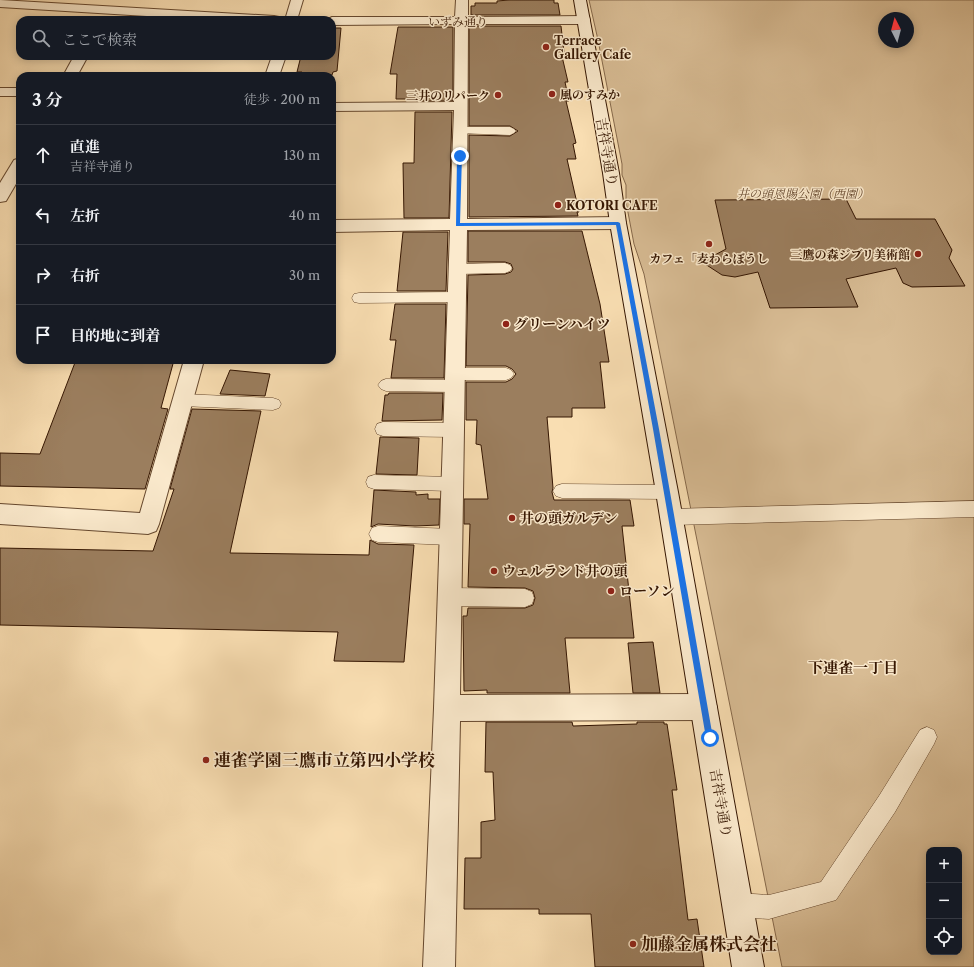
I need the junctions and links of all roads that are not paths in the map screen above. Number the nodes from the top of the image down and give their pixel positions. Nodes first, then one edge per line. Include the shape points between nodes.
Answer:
1 (297, 0) edge
2 (580, 0) edge
3 (0, 3) edge
4 (107, 10) edge
5 (461, 11) edge
6 (207, 16) edge
7 (292, 16) edge
8 (584, 20) junction
9 (336, 21) edge
10 (79, 60) edge
11 (278, 60) edge
12 (72, 72) edge
13 (273, 72) edge
14 (0, 92) edge
15 (16, 92) edge
16 (460, 106) junction
17 (336, 107) edge
18 (461, 131) junction
19 (510, 131) dead end
20 (16, 170) edge
21 (0, 197) edge
22 (618, 223) junction
23 (458, 225) junction
24 (336, 226) edge
25 (505, 268) dead end
26 (457, 269) junction
27 (456, 297) junction
28 (359, 298) dead end
29 (193, 364) edge
30 (506, 374) dead end
31 (454, 380) junction
32 (386, 385) dead end
33 (182, 400) junction
34 (273, 404) dead end
35 (383, 429) dead end
36 (453, 430) junction
37 (374, 482) dead end
38 (452, 484) junction
39 (562, 491) dead end
40 (667, 492) junction
41 (974, 510) edge
42 (0, 514) edge
43 (672, 517) junction
44 (378, 534) dead end
45 (451, 537) junction
46 (449, 597) junction
47 (525, 598) dead end
48 (704, 707) junction
49 (448, 708) junction
50 (927, 737) dead end
51 (738, 905) junction
52 (439, 967) edge
53 (748, 967) edge

1 - 7 street
2 - 8 street, 吉祥寺通り
3 - 4 street
4 - 6 street
5 - 8 street, いずみ通り
5 - 9 street, いずみ通り
5 - 16 street
8 - 22 street, 吉祥寺通り
10 - 12 street
11 - 13 street
14 - 15 street
16 - 17 street
16 - 18 street
18 - 19 lane
18 - 23 street
20 - 21 street
22 - 23 street
22 - 40 street, 吉祥寺通り
23 - 24 street
23 - 26 street
25 - 26 lane
26 - 27 street
27 - 28 lane
27 - 31 street
29 - 33 street
30 - 31 lane
31 - 32 lane
31 - 36 street
33 - 34 lane
33 - 42 street via 148,524
35 - 36 lane
36 - 38 street
37 - 38 lane
38 - 45 street
39 - 40 lane
40 - 43 street, 吉祥寺通り
41 - 43 lane
43 - 48 street, 吉祥寺通り
44 - 45 lane
45 - 46 street
46 - 47 lane
46 - 49 street
48 - 49 street
48 - 51 street, 吉祥寺通り
49 - 52 street
50 - 51 lane via 887,804 828,892 769,907
51 - 53 street, 吉祥寺通り

